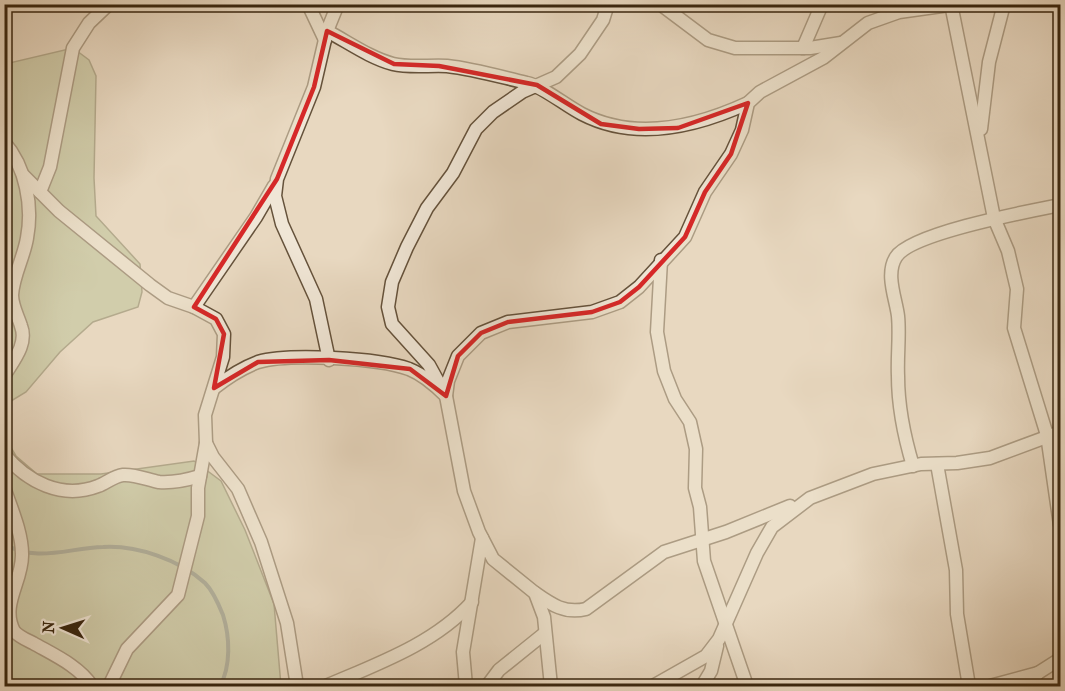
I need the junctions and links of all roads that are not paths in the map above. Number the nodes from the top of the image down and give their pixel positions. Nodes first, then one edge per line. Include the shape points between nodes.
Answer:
1 (109, 4) edge
2 (308, 4) edge
3 (338, 4) edge
4 (608, 4) edge
5 (660, 4) edge
6 (822, 4) edge
7 (1004, 4) edge
8 (953, 5) edge
9 (326, 35) junction
10 (842, 43) junction
11 (803, 48) junction
12 (537, 85) junction
13 (748, 103) junction
14 (4, 142) edge
15 (979, 146) junction
16 (24, 176) junction
17 (277, 180) junction
18 (40, 192) junction
19 (1060, 205) edge
20 (994, 218) junction
21 (661, 260) junction
22 (194, 307) junction
23 (329, 360) junction
24 (4, 376) edge
25 (214, 387) junction
26 (446, 396) junction
27 (1060, 432) edge
28 (1047, 435) junction
29 (206, 442) junction
30 (4, 454) edge
31 (937, 464) junction
32 (913, 466) junction
33 (200, 476) junction
34 (4, 487) edge
35 (810, 498) junction
36 (1060, 525) edge
37 (482, 538) junction
38 (702, 541) junction
39 (536, 594) junction
40 (472, 602) junction
41 (725, 624) junction
42 (545, 633) junction
43 (719, 639) junction
44 (1060, 658) edge
45 (1038, 673) junction
46 (92, 687) edge
47 (109, 687) edge
48 (297, 687) edge
49 (326, 687) edge
50 (466, 687) edge
51 (487, 687) edge
52 (551, 687) edge
53 (653, 687) edge
54 (702, 687) edge
55 (747, 687) edge
56 (969, 687) edge
57 (990, 687) edge
58 (1025, 687) edge

1 - 18 street via 89,23 73,48 50,167
2 - 9 street
3 - 9 street
4 - 12 street via 603,20 580,54 556,77
5 - 11 street via 708,40 735,48
6 - 11 street
7 - 15 street via 989,62
8 - 10 street via 899,12 868,23
8 - 15 street
9 - 12 street via 394,64 461,68
9 - 17 street via 314,87
10 - 11 street
10 - 13 street
12 - 13 street via 557,101 601,124 639,129 678,128 719,117
12 - 26 street via 493,112 476,129 453,173 427,208 392,282 388,307 392,324 429,365
13 - 21 street via 731,154 705,192 685,237
14 - 16 street
15 - 20 street
16 - 18 street
16 - 24 street via 30,210 12,295 23,330 22,345
17 - 22 street
17 - 23 street via 275,196 282,224 316,299
18 - 22 street via 150,285 168,298
19 - 20 street
20 - 28 street via 1008,251 1017,289 1014,328
20 - 32 street via 932,238 896,257 892,269 898,316 899,405
21 - 26 street via 639,287 620,302 592,312 508,322 481,333 458,356
21 - 38 street via 657,332 664,371 690,422 696,449 695,488
22 - 25 street via 216,319 224,334 223,357
23 - 25 street via 258,362
23 - 26 street via 384,363 410,369 429,379
25 - 29 street via 205,415
26 - 37 street via 464,491
27 - 28 street
28 - 31 street via 990,458
28 - 36 street
29 - 33 street
29 - 48 street via 238,489 261,542 287,623
30 - 33 street via 34,482 56,490 88,489 124,475 159,482
31 - 32 street
31 - 56 street via 956,570 957,614
32 - 35 street via 873,474
33 - 47 street via 198,516 178,595 127,649
34 - 46 street via 22,554 5,607 7,620 15,633 64,661 86,677
35 - 38 street
35 - 41 street via 772,527
37 - 39 street via 493,559
37 - 40 street
38 - 39 street via 664,552 586,609 574,612 555,607
38 - 41 street via 704,561
39 - 42 street
40 - 49 street via 455,621 422,642
40 - 50 street via 463,651
41 - 43 street
41 - 55 street
42 - 51 street via 499,670
42 - 52 street
43 - 53 street via 706,656
43 - 54 street via 711,671
44 - 45 street
45 - 57 street
45 - 58 street

